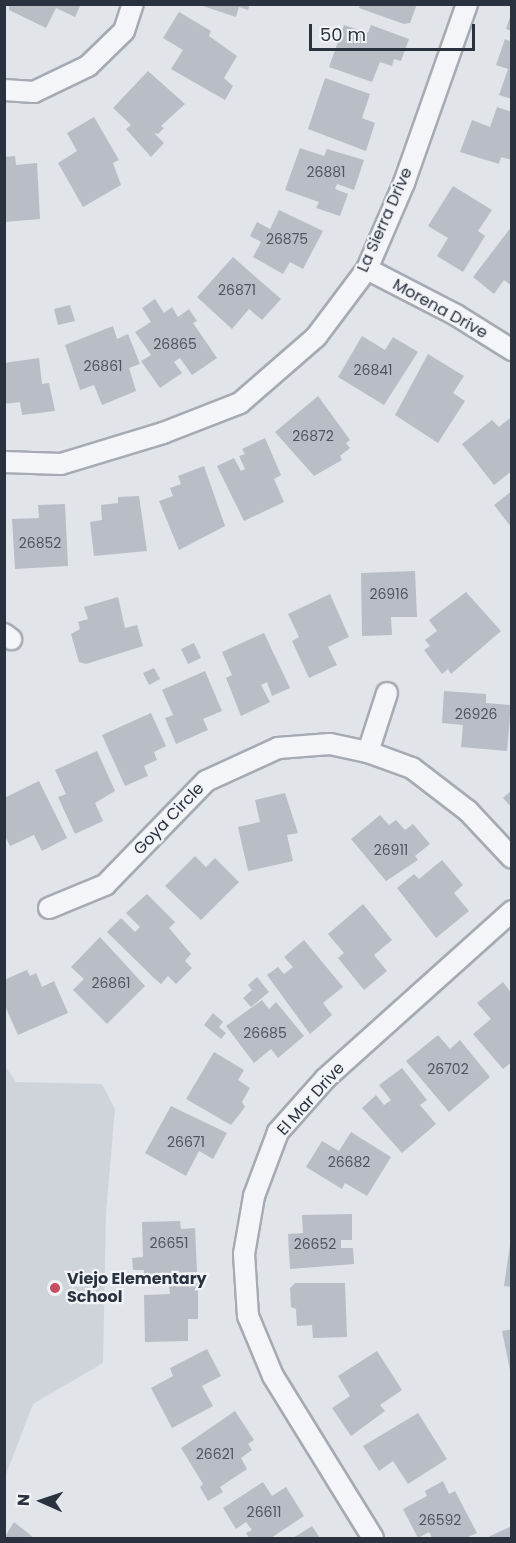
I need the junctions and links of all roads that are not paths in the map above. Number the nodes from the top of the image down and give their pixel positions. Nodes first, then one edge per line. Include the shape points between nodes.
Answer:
1 (133, 4) edge
2 (466, 4) edge
3 (4, 90) edge
4 (367, 269) junction
5 (512, 350) edge
6 (4, 462) edge
7 (387, 693) dead end
8 (368, 752) junction
9 (512, 858) edge
10 (49, 909) dead end
11 (512, 911) edge
12 (373, 1539) edge

1 - 3 street via 124,31 88,66 34,92
2 - 4 street, La Sierra Drive via 404,183
4 - 5 street, Morena Drive via 456,315
4 - 6 street, La Sierra Drive via 316,338 240,403 163,433 62,464
7 - 8 street
8 - 9 street, Goya Circle via 412,768 468,811
8 - 10 street, Goya Circle via 330,744 278,748 206,781 105,885
11 - 12 street, El Mar Drive via 326,1078 278,1132 254,1196 244,1254 248,1316 273,1376

